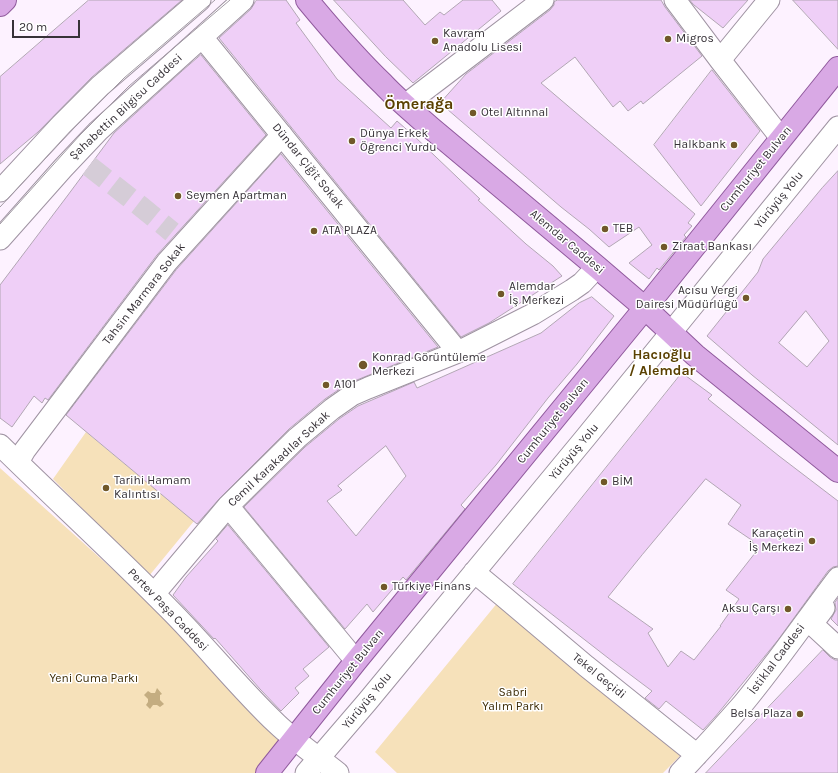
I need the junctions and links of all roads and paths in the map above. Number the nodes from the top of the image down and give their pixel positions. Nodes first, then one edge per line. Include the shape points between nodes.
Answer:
1 (5, 0) edge
2 (200, 0) edge
3 (243, 0) edge
4 (307, 0) edge
5 (543, 0) edge
6 (675, 0) edge
7 (769, 0) edge
8 (0, 5) edge
9 (202, 37) junction
10 (720, 60) junction
11 (838, 68) edge
12 (405, 105) junction
13 (838, 127) edge
14 (282, 135) junction
15 (781, 138) junction
16 (0, 191) edge
17 (0, 239) edge
18 (597, 267) junction
19 (645, 308) junction
20 (671, 333) junction
21 (458, 352) junction
22 (0, 445) edge
23 (18, 462) junction
24 (838, 472) edge
25 (228, 506) junction
26 (474, 572) junction
27 (838, 578) edge
28 (838, 590) edge
29 (154, 594) junction
30 (814, 616) junction
31 (838, 638) edge
32 (838, 648) edge
33 (356, 661) junction
34 (294, 738) junction
35 (697, 756) junction
36 (313, 765) edge
37 (267, 773) edge
38 (338, 773) edge
39 (680, 773) edge

1 - 8 main road
2 - 16 street via 100,86
3 - 9 street, Şahabettin Bilgisu Caddesi
4 - 12 main road, Alemdar Caddesi via 350,50
5 - 12 street
6 - 10 street
7 - 10 street
9 - 14 street, Dündar Çiğit Sokak
9 - 17 street, Şahabettin Bilgisu Caddesi via 98,131 82,160
10 - 15 street
11 - 15 main road, Cumhuriyet Bulvarı
12 - 18 main road, Alemdar Caddesi
13 - 20 street, Yürüyüş Yolu
14 - 21 street, Dündar Çiğit Sokak
14 - 23 street, Tahsin Marmara Sokak via 178,237 162,268
15 - 19 main road, Cumhuriyet Bulvarı
18 - 19 main road, Alemdar Caddesi
18 - 21 street, Cemil Karakadılar Sokak via 572,290 534,314
19 - 20 main road, Alemdar Caddesi
19 - 33 main road, Cumhuriyet Bulvarı
20 - 24 main road, Alemdar Caddesi
20 - 26 street, Yürüyüş Yolu
21 - 25 street, Cemil Karakadılar Sokak via 352,395 297,438
22 - 23 street, Pertev Paşa Caddesi
23 - 29 street, Pertev Paşa Caddesi
25 - 29 street, Cemil Karakadılar Sokak
25 - 33 street
26 - 35 street, Tekel Geçidi
26 - 36 street, Yürüyüş Yolu
27 - 30 street, İstiklal Caddesi
28 - 30 street
29 - 34 street, Pertev Paşa Caddesi via 276,723
30 - 31 street
30 - 32 street via 812,624
30 - 35 street, İstiklal Caddesi
33 - 34 main road, Cumhuriyet Bulvarı
34 - 36 street, Pertev Paşa Caddesi
34 - 37 main road, Cumhuriyet Bulvarı
35 - 39 street, İstiklal Caddesi
36 - 38 street, Pertev Paşa Caddesi

